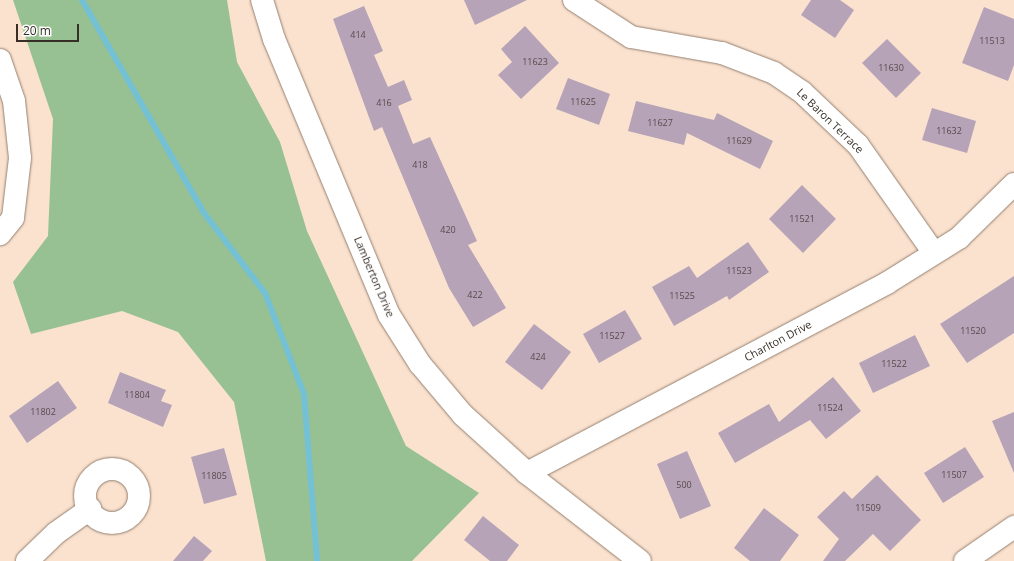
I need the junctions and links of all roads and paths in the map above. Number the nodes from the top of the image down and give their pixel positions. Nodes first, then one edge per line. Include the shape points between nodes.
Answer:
1 (262, 0) edge
2 (574, 0) edge
3 (0, 60) edge
4 (1014, 184) edge
5 (0, 234) edge
6 (934, 253) junction
7 (527, 473) junction
8 (90, 509) dead end
9 (1014, 527) edge
10 (27, 561) edge
11 (640, 561) edge
12 (965, 561) edge

1 - 7 street, Lamberton Drive via 274,39 389,314 420,364 463,415
2 - 6 street, Le Baron Terrace via 631,37 722,53 774,73 802,92 858,144
3 - 5 street via 14,101 20,158 13,218
4 - 6 street, Charlton Drive via 959,238
6 - 7 street, Charlton Drive via 887,283
7 - 11 street, Lamberton Drive
8 - 10 street via 56,533
9 - 12 street

